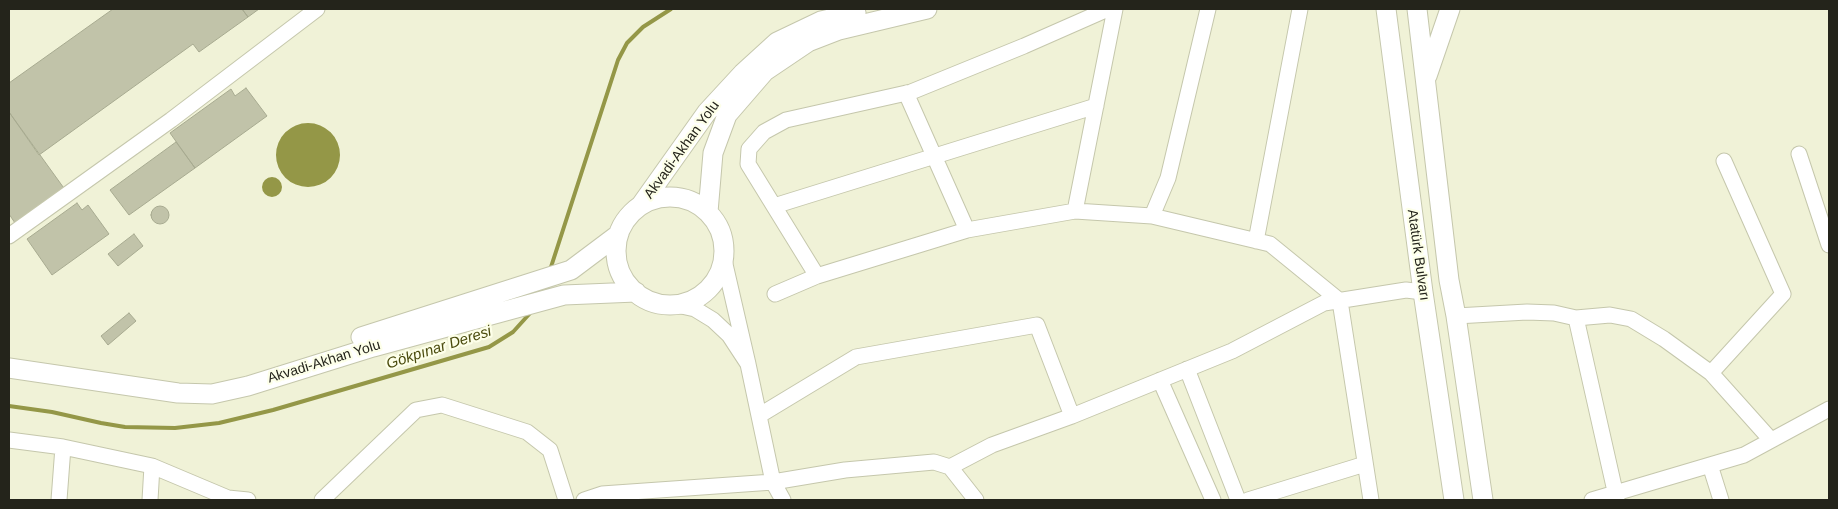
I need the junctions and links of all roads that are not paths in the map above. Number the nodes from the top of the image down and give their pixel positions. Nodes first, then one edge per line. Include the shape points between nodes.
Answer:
1 (317, 9) edge
2 (874, 9) edge
3 (927, 9) edge
4 (1108, 9) edge
5 (1115, 9) edge
6 (1208, 9) edge
7 (1300, 9) edge
8 (1386, 9) edge
9 (1417, 9) edge
10 (1450, 9) edge
11 (1425, 82) junction
12 (906, 93) junction
13 (1096, 106) junction
14 (1799, 154) dead end
15 (934, 155) junction
16 (1724, 161) dead end
17 (641, 205) junction
18 (774, 206) junction
19 (1075, 210) junction
20 (708, 212) junction
21 (1152, 216) junction
22 (968, 230) junction
23 (619, 234) junction
24 (9, 236) edge
25 (1256, 241) junction
26 (1829, 245) edge
27 (724, 260) junction
28 (817, 276) junction
29 (636, 292) junction
30 (1423, 292) junction
31 (775, 294) dead end
32 (1340, 301) junction
33 (677, 305) junction
34 (1456, 316) junction
35 (1576, 318) junction
36 (9, 356) edge
37 (748, 364) junction
38 (9, 368) edge
39 (1187, 369) junction
40 (1711, 373) junction
41 (1160, 380) junction
42 (1829, 409) edge
43 (760, 415) junction
44 (1072, 416) junction
45 (9, 440) edge
46 (1771, 440) junction
47 (63, 448) junction
48 (1365, 464) junction
49 (1710, 465) junction
50 (152, 466) junction
51 (950, 467) junction
52 (773, 482) junction
53 (1720, 496) edge
54 (1616, 497) edge
55 (59, 500) edge
56 (150, 500) edge
57 (248, 500) edge
58 (322, 500) edge
59 (566, 500) edge
60 (584, 500) edge
61 (783, 500) edge
62 (976, 500) edge
63 (1212, 500) edge
64 (1238, 500) edge
65 (1248, 500) edge
66 (1371, 500) edge
67 (1454, 500) edge
68 (1483, 500) edge
69 (1592, 500) edge
70 (1733, 500) edge

1 - 24 street via 171,120
2 - 17 main road, Akvadi-Akhan Yolu via 821,21 777,42 707,112
3 - 20 main road, Akvadi-Akhan Yolu via 831,33 808,42 766,71 727,115 713,152
4 - 12 street
5 - 13 street
6 - 21 street via 1168,178
7 - 25 street
8 - 30 main road, Atatürk Bulvarı
9 - 11 main road, Atatürk Bulvarı
10 - 11 main road
11 - 34 main road, Atatürk Bulvarı
12 - 15 street
12 - 18 street via 786,120 764,132 748,150 748,164
13 - 15 street
13 - 19 street
14 - 26 street
15 - 18 street
15 - 22 street
16 - 40 street via 1783,294
17 - 20 main road via 659,198 678,197 694,202
17 - 23 main road via 627,217
18 - 28 street
19 - 21 street
19 - 22 street
20 - 27 main road via 724,243
21 - 25 street
22 - 28 street
23 - 29 main road via 616,252 620,271
23 - 36 main road, Akvadi-Akhan Yolu via 571,270 245,375 209,382 174,380
25 - 32 street via 1270,244
27 - 33 main road via 708,290
27 - 37 street
28 - 31 street
29 - 33 main road via 659,304
29 - 38 main road, Akvadi-Akhan Yolu via 564,295 212,394 178,393
30 - 32 street via 1406,290
30 - 67 main road, Atatürk Bulvarı
32 - 39 street via 1324,303 1232,351
32 - 48 street
33 - 37 street via 696,309 713,320 729,335
34 - 35 street via 1528,312
34 - 68 main road, Atatürk Bulvarı
35 - 40 street via 1610,315 1632,319
35 - 54 street
37 - 43 street
39 - 41 street
39 - 64 street
40 - 46 street
41 - 44 street
41 - 63 street
42 - 46 street
43 - 44 street via 856,357 1037,325
43 - 52 street
44 - 51 street via 992,445
45 - 47 street
46 - 49 street via 1744,455
47 - 50 street
47 - 55 street
48 - 65 street
48 - 66 street
49 - 53 street
49 - 54 street
50 - 56 street
50 - 57 street via 228,498
51 - 52 street via 934,462 845,470
51 - 62 street
52 - 60 street via 602,494
52 - 61 street
53 - 70 street
54 - 69 street
58 - 59 street via 416,410 442,405 527,432 550,450

